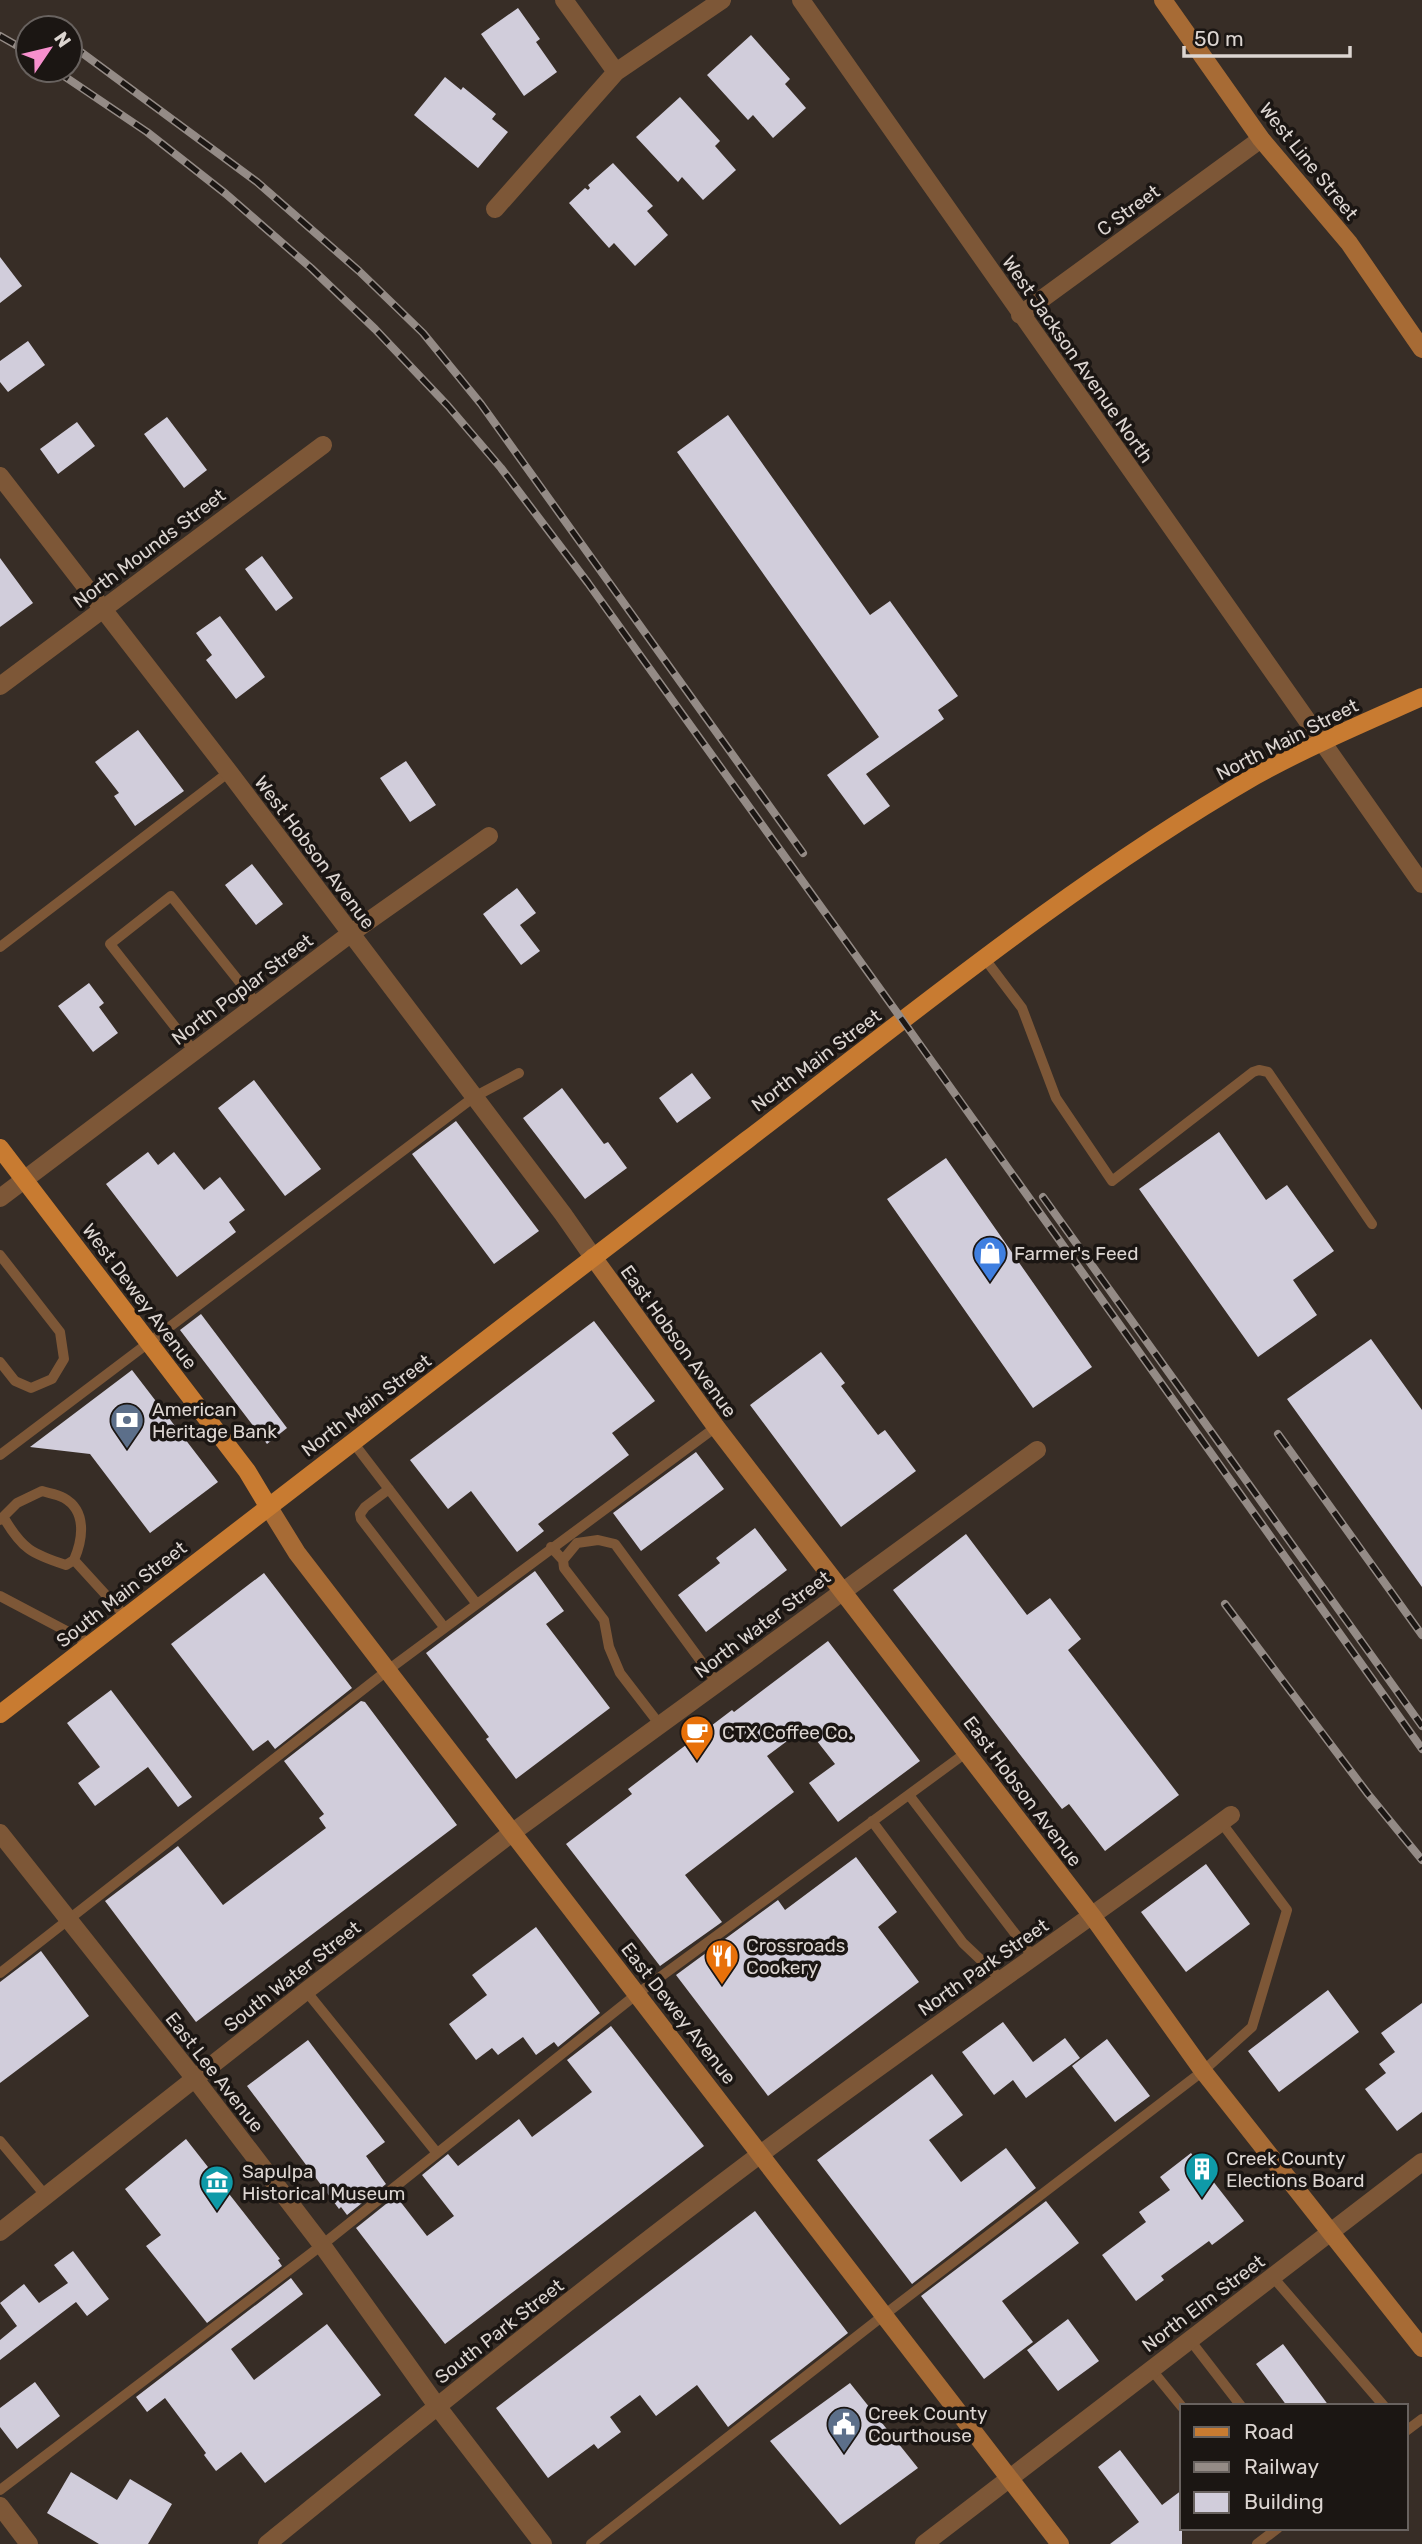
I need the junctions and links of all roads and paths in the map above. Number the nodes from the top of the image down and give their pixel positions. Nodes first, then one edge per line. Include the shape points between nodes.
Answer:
1 (564, 0) edge
2 (722, 0) edge
3 (801, 0) edge
4 (1163, 0) edge
5 (616, 72) junction
6 (1261, 139) junction
7 (495, 209) dead end
8 (1020, 315) junction
9 (1422, 349) edge
10 (323, 445) dead end
11 (0, 476) edge
12 (101, 609) junction
13 (0, 686) edge
14 (1422, 697) edge
15 (1322, 741) junction
16 (229, 772) junction
17 (489, 836) dead end
18 (1422, 884) edge
19 (350, 934) junction
20 (0, 947) edge
21 (985, 958) junction
22 (257, 1004) junction
23 (194, 1051) junction
24 (519, 1073) dead end
25 (474, 1097) junction
26 (0, 1147) edge
27 (24, 1179) junction
28 (0, 1198) edge
29 (1372, 1224) dead end
30 (0, 1255) edge
31 (593, 1257) junction
32 (149, 1341) junction
33 (0, 1362) edge
34 (716, 1427) junction
35 (352, 1441) junction
36 (1037, 1450) dead end
37 (0, 1455) edge
38 (389, 1489) junction
39 (268, 1506) junction
40 (2, 1519) edge
41 (551, 1547) junction
42 (74, 1560) junction
43 (563, 1560) junction
44 (842, 1590) junction
45 (0, 1596) edge
46 (476, 1603) junction
47 (126, 1617) junction
48 (444, 1627) junction
49 (91, 1644) junction
50 (388, 1670) junction
51 (717, 1683) junction
52 (0, 1714) edge
53 (660, 1725) junction
54 (967, 1752) junction
55 (909, 1794) junction
56 (1226, 1819) joint
57 (872, 1821) junction
58 (513, 1832) junction
59 (0, 1833) edge
60 (1093, 1917) junction
61 (68, 1921) junction
62 (1033, 1957) junction
63 (0, 1973) edge
64 (1001, 1979) junction
65 (306, 1991) junction
66 (637, 1994) junction
67 (1203, 2071) junction
68 (195, 2079) junction
69 (0, 2141) edge
70 (437, 2153) junction
71 (761, 2155) junction
72 (1422, 2162) edge
73 (45, 2195) junction
74 (0, 2232) edge
75 (1329, 2233) junction
76 (322, 2245) junction
77 (1272, 2276) junction
78 (884, 2315) junction
79 (1190, 2340) junction
80 (1422, 2348) edge
81 (1152, 2369) junction
82 (1180, 2404) edge
83 (1239, 2404) edge
84 (1382, 2404) edge
85 (437, 2406) junction
86 (1009, 2478) junction
87 (0, 2490) edge
88 (0, 2506) edge
89 (1275, 2530) edge
90 (29, 2544) edge
91 (267, 2544) edge
92 (543, 2544) edge
93 (591, 2544) edge
94 (924, 2544) edge
95 (1060, 2544) edge
96 (1257, 2544) edge

1 - 5 street
2 - 5 street
3 - 8 street, West Jackson Avenue North
4 - 6 street, West Line Street
5 - 7 street
6 - 8 street, C Street
6 - 9 street, West Line Street via 1349,243
8 - 15 street, West Jackson Avenue North
10 - 12 street, North Mounds Street
11 - 12 street, West Hobson Avenue
12 - 13 street, North Mounds Street
12 - 16 street, West Hobson Avenue
14 - 15 main road, North Main Street
15 - 18 street, West Jackson Avenue North
15 - 21 main road, North Main Street via 1193,814
16 - 19 street, West Hobson Avenue
16 - 20 lane
17 - 19 street, North Poplar Street
19 - 22 street, North Poplar Street
19 - 25 street, West Hobson Avenue
21 - 29 lane via 1022,1008 1056,1098 1112,1181 1259,1070 1268,1072
21 - 31 main road, North Main Street
22 - 23 street, North Poplar Street
22 - 23 lane via 171,896 110,944
23 - 27 street, North Poplar Street
24 - 25 lane
25 - 31 street, West Hobson Avenue
25 - 32 lane
26 - 27 main road, West Dewey Avenue
27 - 28 street, North Poplar Street
27 - 32 main road, West Dewey Avenue
30 - 33 lane via 60,1332 64,1359 52,1379 31,1388 15,1381
31 - 34 street, East Hobson Avenue
31 - 35 main road, North Main Street
32 - 37 lane
32 - 39 main road, West Dewey Avenue
34 - 41 lane
34 - 44 street, East Hobson Avenue
35 - 38 lane
35 - 39 main road, North Main Street
36 - 44 street, North Water Street
38 - 46 lane
38 - 48 lane via 365,1507 361,1519
39 - 47 main road, South Main Street
39 - 50 street, East Dewey Avenue via 291,1545
40 - 42 lane via 18,1542 40,1557 66,1565
40 - 42 lane via 17,1503 42,1491 65,1498 79,1513 82,1528
41 - 43 lane
41 - 46 lane
42 - 47 lane
43 - 51 lane via 577,1543 598,1540 615,1545
43 - 53 lane via 564,1569 604,1619 620,1673
44 - 51 street, North Water Street
44 - 54 street, East Hobson Avenue
45 - 49 lane
46 - 48 lane
47 - 49 main road, South Main Street
48 - 50 lane
49 - 52 main road, South Main Street
50 - 58 street, East Dewey Avenue
50 - 61 lane
51 - 53 street, North Water Street
53 - 58 street, North Water Street
54 - 55 lane
54 - 60 street, East Hobson Avenue
55 - 57 lane
55 - 62 lane
56 - 60 street, North Park Street
56 - 67 lane via 1287,1910 1252,2027
57 - 64 lane via 963,1943
57 - 66 lane
58 - 65 street, South Water Street
58 - 66 street, East Dewey Avenue
59 - 61 street, East Lee Avenue
60 - 62 street, North Park Street
60 - 67 street, East Hobson Avenue
61 - 63 lane
61 - 68 street, East Lee Avenue
62 - 64 street, North Park Street
64 - 71 street, North Park Street
65 - 68 street, South Water Street
65 - 70 lane
66 - 70 lane
66 - 71 street, East Dewey Avenue
67 - 75 street, East Hobson Avenue
67 - 78 lane
68 - 73 street, South Water Street
68 - 76 street, East Lee Avenue
69 - 73 lane
70 - 76 lane
71 - 78 street, East Dewey Avenue
71 - 85 street, South Park Street
72 - 75 street, North Elm Street
73 - 74 street, South Water Street
75 - 77 street, North Elm Street
75 - 80 street, East Hobson Avenue
76 - 85 street, East Lee Avenue
76 - 87 lane
77 - 79 street, North Elm Street
77 - 84 lane
78 - 86 street, East Dewey Avenue
78 - 93 lane
79 - 81 street, North Elm Street
79 - 83 lane
81 - 82 lane
81 - 86 street, North Elm Street
85 - 91 street, South Park Street
85 - 92 street, East Lee Avenue
86 - 94 street, North Elm Street
86 - 95 street, East Dewey Avenue
88 - 90 street
89 - 96 lane

